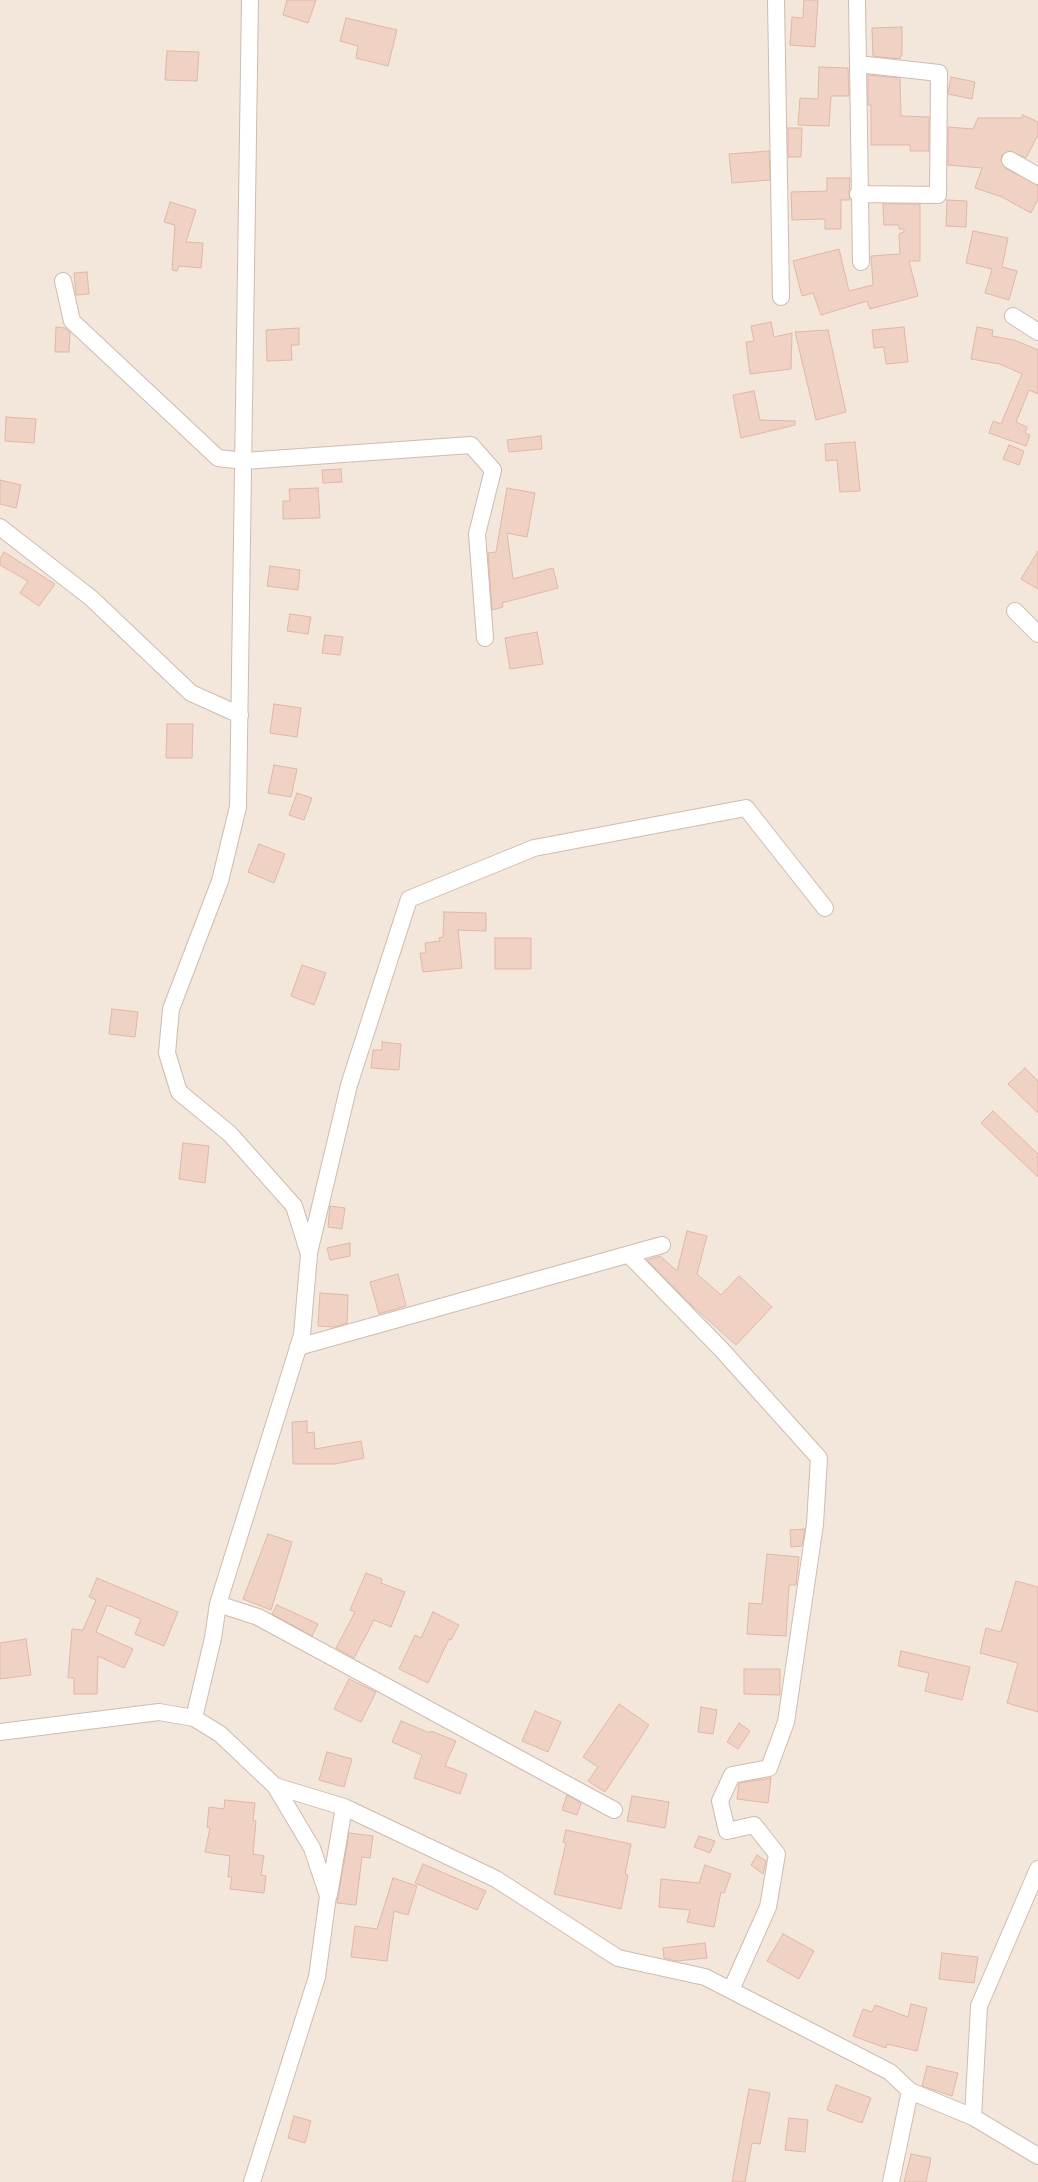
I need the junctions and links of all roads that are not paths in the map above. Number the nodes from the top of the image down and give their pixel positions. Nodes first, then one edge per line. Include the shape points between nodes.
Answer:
1 (250, 0) edge
2 (776, 0) edge
3 (857, 0) edge
4 (858, 64) junction
5 (1010, 160) dead end
6 (1038, 176) edge
7 (858, 194) junction
8 (860, 262) dead end
9 (63, 281) dead end
10 (781, 297) dead end
11 (1013, 316) dead end
12 (1038, 332) edge
13 (244, 461) junction
14 (0, 527) edge
15 (1015, 611) dead end
16 (1038, 634) edge
17 (485, 638) dead end
18 (240, 715) junction
19 (825, 908) dead end
20 (662, 1245) dead end
21 (309, 1254) junction
22 (629, 1255) junction
23 (298, 1347) junction
24 (218, 1604) junction
25 (194, 1718) junction
26 (0, 1732) edge
27 (275, 1786) junction
28 (344, 1807) junction
29 (614, 1810) dead end
30 (1038, 1869) edge
31 (328, 1896) junction
32 (731, 1990) junction
33 (910, 2091) junction
34 (972, 2117) junction
35 (1038, 2156) edge
36 (252, 2182) edge
37 (891, 2182) edge

1 - 13 street
2 - 10 street
3 - 4 street
4 - 7 street
4 - 7 street via 939,73 938,195
5 - 6 street
7 - 8 street
9 - 13 street via 72,321 218,458
11 - 12 street
13 - 17 street via 471,445 493,470 477,534
13 - 18 street
14 - 18 street via 92,598 191,693
15 - 16 street
18 - 21 street via 238,807 220,881 171,1009 167,1053 179,1092 230,1134 294,1206
19 - 21 street via 746,808 534,848 409,899 349,1085
20 - 22 street
21 - 23 street via 302,1334
22 - 23 street
22 - 32 street via 721,1349 819,1458 815,1524 786,1722 769,1768 732,1775 720,1801 727,1831 754,1825 777,1854 768,1907
23 - 24 street
24 - 25 street via 213,1638
24 - 29 street via 258,1617
25 - 26 street via 159,1712
25 - 27 street via 220,1734
27 - 28 street
27 - 31 street via 312,1848
28 - 31 street
28 - 32 street via 496,1879 618,1958 705,1977
30 - 34 street via 979,2006
31 - 36 street via 317,1976
32 - 33 street via 890,2072
33 - 34 street
33 - 37 street
34 - 35 street

